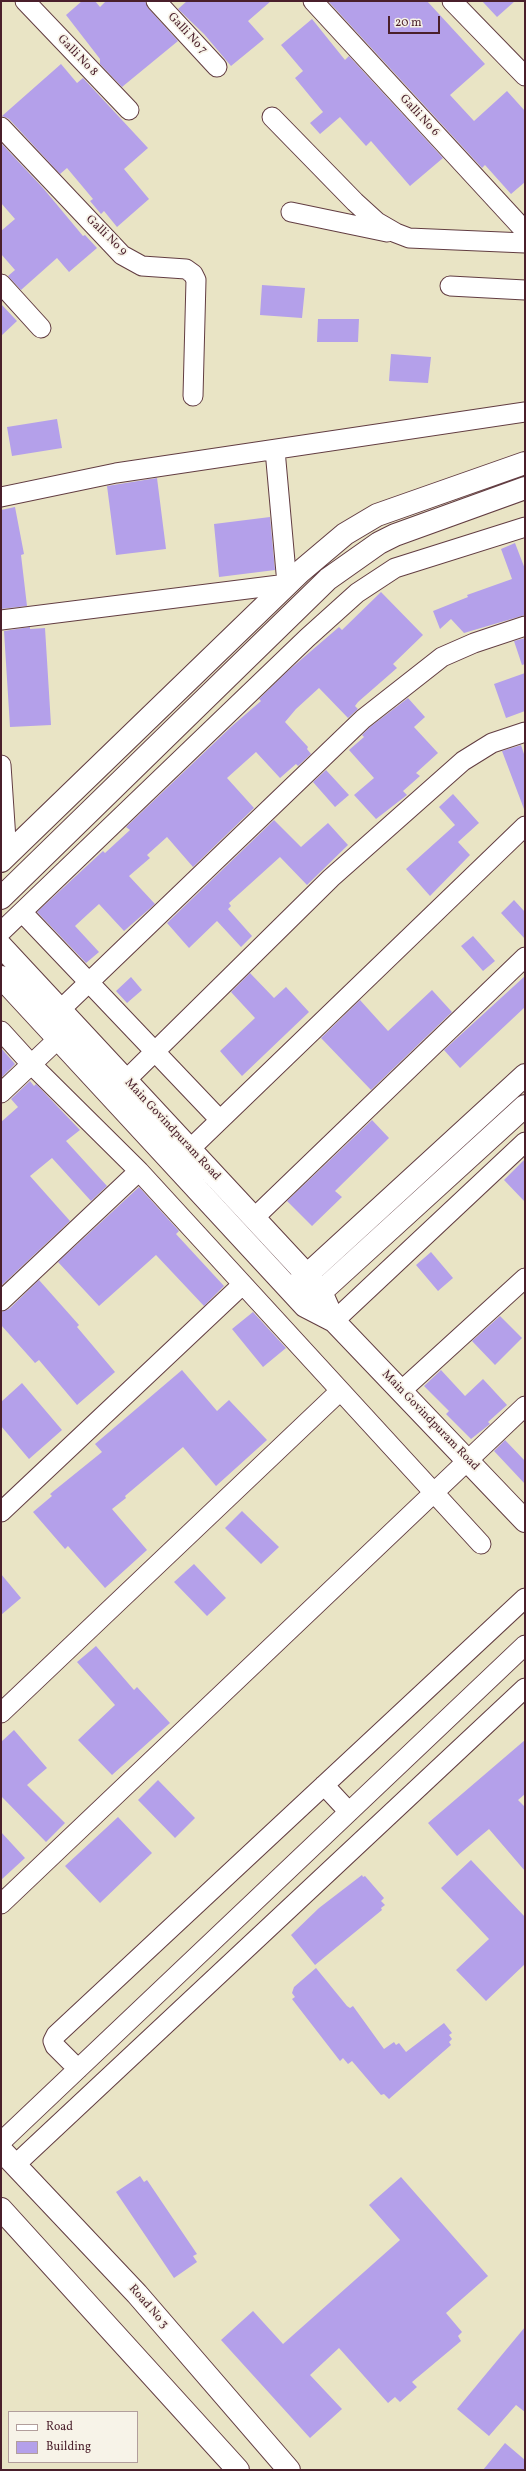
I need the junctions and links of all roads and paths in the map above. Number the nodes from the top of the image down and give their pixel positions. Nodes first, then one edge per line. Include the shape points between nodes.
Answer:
1 (25, 1) edge
2 (156, 1) edge
3 (313, 1) edge
4 (452, 1) edge
5 (217, 67) dead end
6 (525, 76) edge
7 (129, 110) dead end
8 (272, 117) dead end
9 (1, 127) edge
10 (291, 212) dead end
11 (525, 230) edge
12 (396, 233) junction
13 (525, 243) edge
14 (1, 284) edge
15 (450, 286) dead end
16 (525, 290) edge
17 (41, 328) dead end
18 (193, 396) dead end
19 (525, 412) edge
20 (275, 450) junction
21 (525, 463) edge
22 (525, 488) edge
23 (1, 497) edge
24 (525, 527) edge
25 (287, 584) junction
26 (1, 620) edge
27 (525, 626) edge
28 (525, 732) edge
29 (1, 765) edge
30 (525, 826) edge
31 (4, 858) edge
32 (1, 898) edge
33 (22, 912) junction
34 (1, 932) edge
35 (1, 946) edge
36 (525, 956) edge
37 (1, 977) edge
38 (88, 982) junction
39 (60, 1010) junction
40 (1, 1030) edge
41 (58, 1039) junction
42 (155, 1052) junction
43 (31, 1064) junction
44 (525, 1076) edge
45 (126, 1080) junction
46 (1, 1093) edge
47 (525, 1106) edge
48 (220, 1120) junction
49 (525, 1142) edge
50 (190, 1149) junction
51 (138, 1171) junction
52 (254, 1218) junction
53 (307, 1275) junction
54 (525, 1278) edge
55 (242, 1285) junction
56 (321, 1292) junction
57 (298, 1298) junction
58 (1, 1301) edge
59 (334, 1321) junction
60 (340, 1391) junction
61 (401, 1391) junction
62 (525, 1406) edge
63 (468, 1461) junction
64 (435, 1493) junction
65 (1, 1512) edge
66 (525, 1521) edge
67 (481, 1544) dead end
68 (525, 1598) edge
69 (525, 1645) edge
70 (525, 1688) edge
71 (1, 1713) edge
72 (451, 1715) junction
73 (473, 1737) junction
74 (324, 1785) junction
75 (349, 1812) junction
76 (1, 1904) edge
77 (78, 2069) junction
78 (1, 2142) edge
79 (8, 2158) edge
80 (1, 2209) edge
81 (238, 2470) edge
82 (290, 2470) edge

1 - 7 street, Galli No 8
2 - 5 street, Galli No 7
3 - 11 street, Galli No 6
4 - 6 street
8 - 12 street via 355,202 377,222
9 - 18 street, Galli No 9 via 122,255 142,266 186,269 193,274 196,280
10 - 12 street
12 - 13 street via 409,238
14 - 17 street
15 - 16 street
19 - 20 street
20 - 23 street via 116,473
20 - 25 street
21 - 25 street via 364,521
22 - 32 street via 395,535 378,543 328,578
24 - 33 street via 395,568 357,593
25 - 26 street
25 - 31 street
27 - 38 street via 442,657 363,719
28 - 42 street via 492,743 463,762 331,878
29 - 31 street
30 - 48 street
33 - 34 street
33 - 38 street
35 - 39 street, Main Govindpuram Road
36 - 52 street
37 - 41 street, Main Govindpuram Road
38 - 39 street
38 - 42 street
39 - 45 street, Main Govindpuram Road
40 - 43 street
41 - 43 street
41 - 57 street, Main Govindpuram Road
42 - 45 street
42 - 48 street
43 - 46 street
43 - 51 street
44 - 53 street
45 - 50 street, Main Govindpuram Road
47 - 56 street
48 - 50 street
49 - 59 street
50 - 52 street, Main Govindpuram Road
51 - 55 street
51 - 58 street
52 - 53 street, Main Govindpuram Road
53 - 56 street, Main Govindpuram Road
53 - 57 street
54 - 61 street
55 - 60 street
55 - 65 street
56 - 57 street
56 - 59 street, Main Govindpuram Road
57 - 59 street, Main Govindpuram Road
59 - 61 street, Main Govindpuram Road
60 - 64 street
60 - 71 street
61 - 63 street, Main Govindpuram Road
62 - 63 street
63 - 64 street
63 - 66 street, Main Govindpuram Road
64 - 67 street
64 - 76 street
68 - 74 street
69 - 72 street
70 - 73 street
72 - 73 street
72 - 75 street
73 - 79 street
74 - 75 street
74 - 77 street via 56,2035 55,2046
75 - 77 street
77 - 78 street
79 - 82 street, Road No 3 via 137,2294
80 - 81 street

